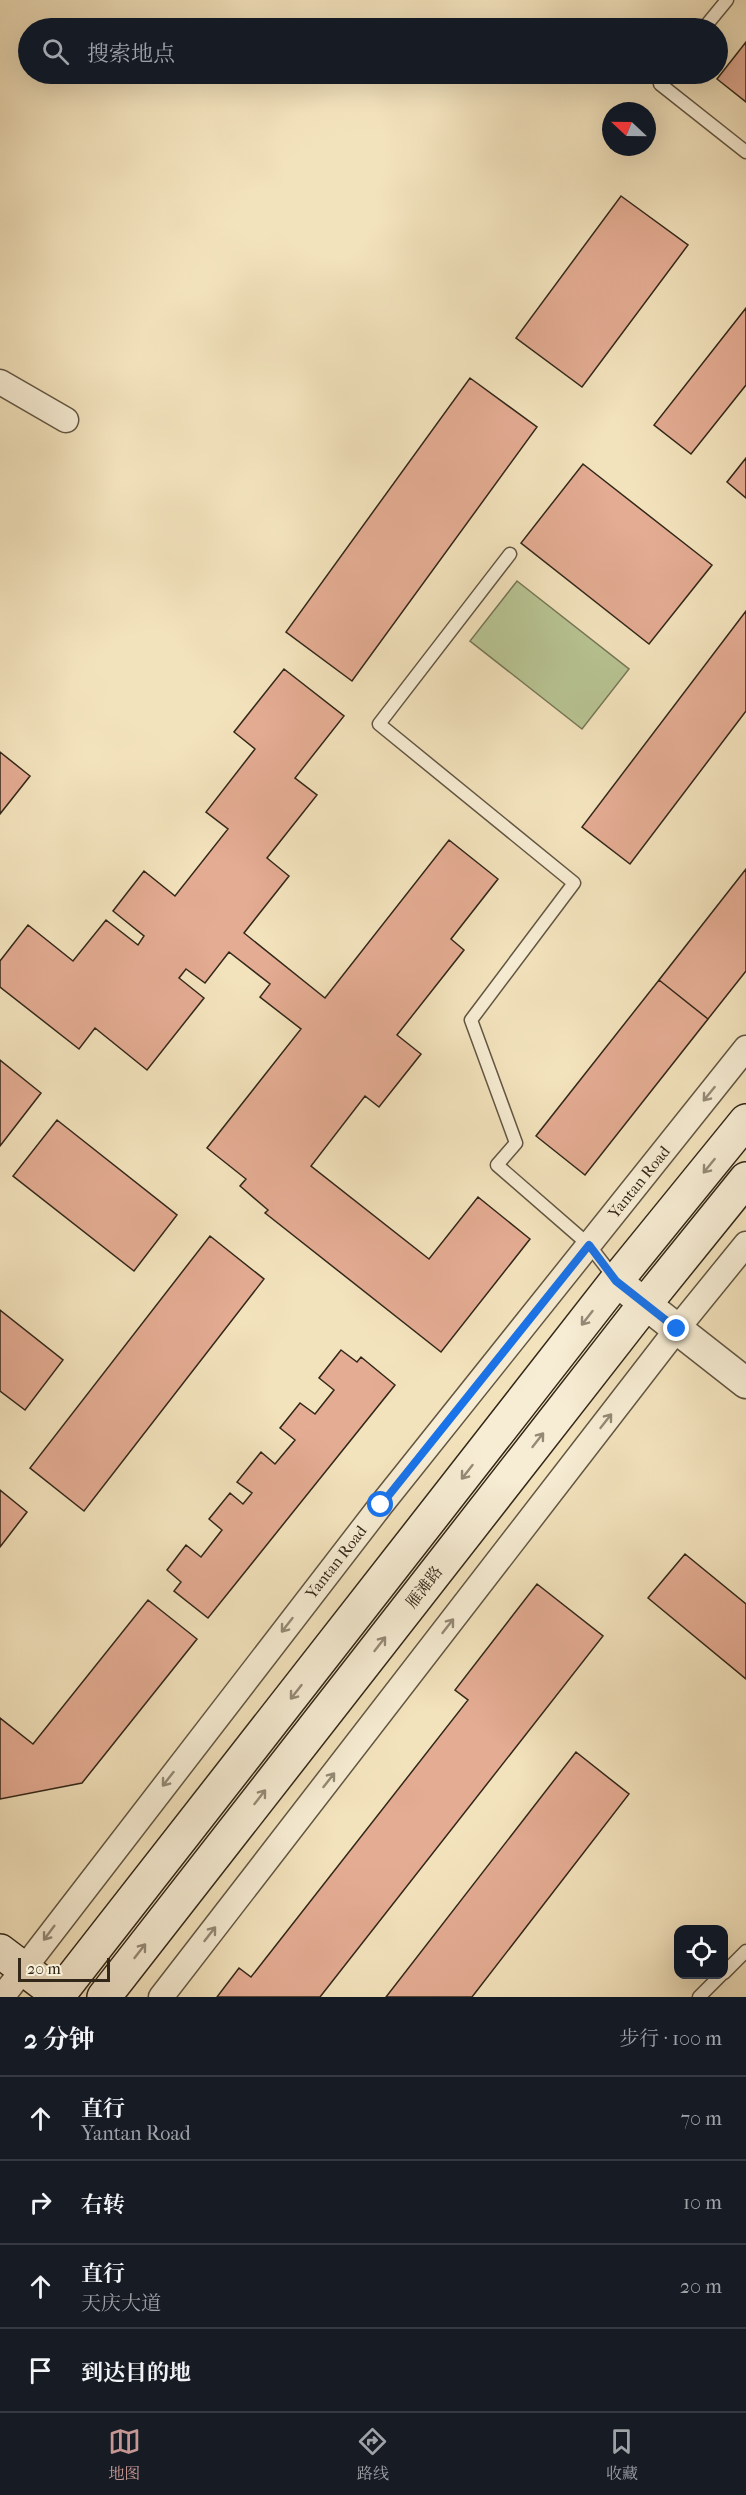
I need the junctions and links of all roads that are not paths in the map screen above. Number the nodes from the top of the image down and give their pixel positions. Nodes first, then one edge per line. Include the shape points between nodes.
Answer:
1 (727, 0) edge
2 (712, 18) edge
3 (660, 84) edge
4 (746, 152) edge
5 (0, 382) edge
6 (66, 420) dead end
7 (510, 554) dead end
8 (746, 1048) edge
9 (746, 1121) edge
10 (746, 1179) edge
11 (746, 1244) edge
12 (589, 1245) junction
13 (616, 1281) junction
14 (645, 1304) junction
15 (677, 1329) junction
16 (746, 1383) edge
17 (746, 1951) edge
18 (11, 1959) edge
19 (728, 1969) edge
20 (718, 1979) edge
21 (59, 1996) edge
22 (2, 1997) edge
23 (104, 1997) edge
24 (161, 1997) edge
25 (699, 1997) edge

1 - 2 lane
3 - 4 lane
5 - 6 street
7 - 12 lane via 379,724 574,883 471,1020 516,1143 497,1165
8 -> 12 street, Yantan Road
9 -> 13 main road
10 - 14 main road, 雁滩路
11 - 15 street
12 - 13 lane
12 -> 18 street, Yantan Road
13 - 14 street
13 -> 21 main road
14 - 15 street
23 -> 14 main road, 雁滩路
15 - 16 street
24 -> 15 street
17 - 19 lane
18 - 21 main road
18 - 22 street, Yantan Road
20 - 25 lane

